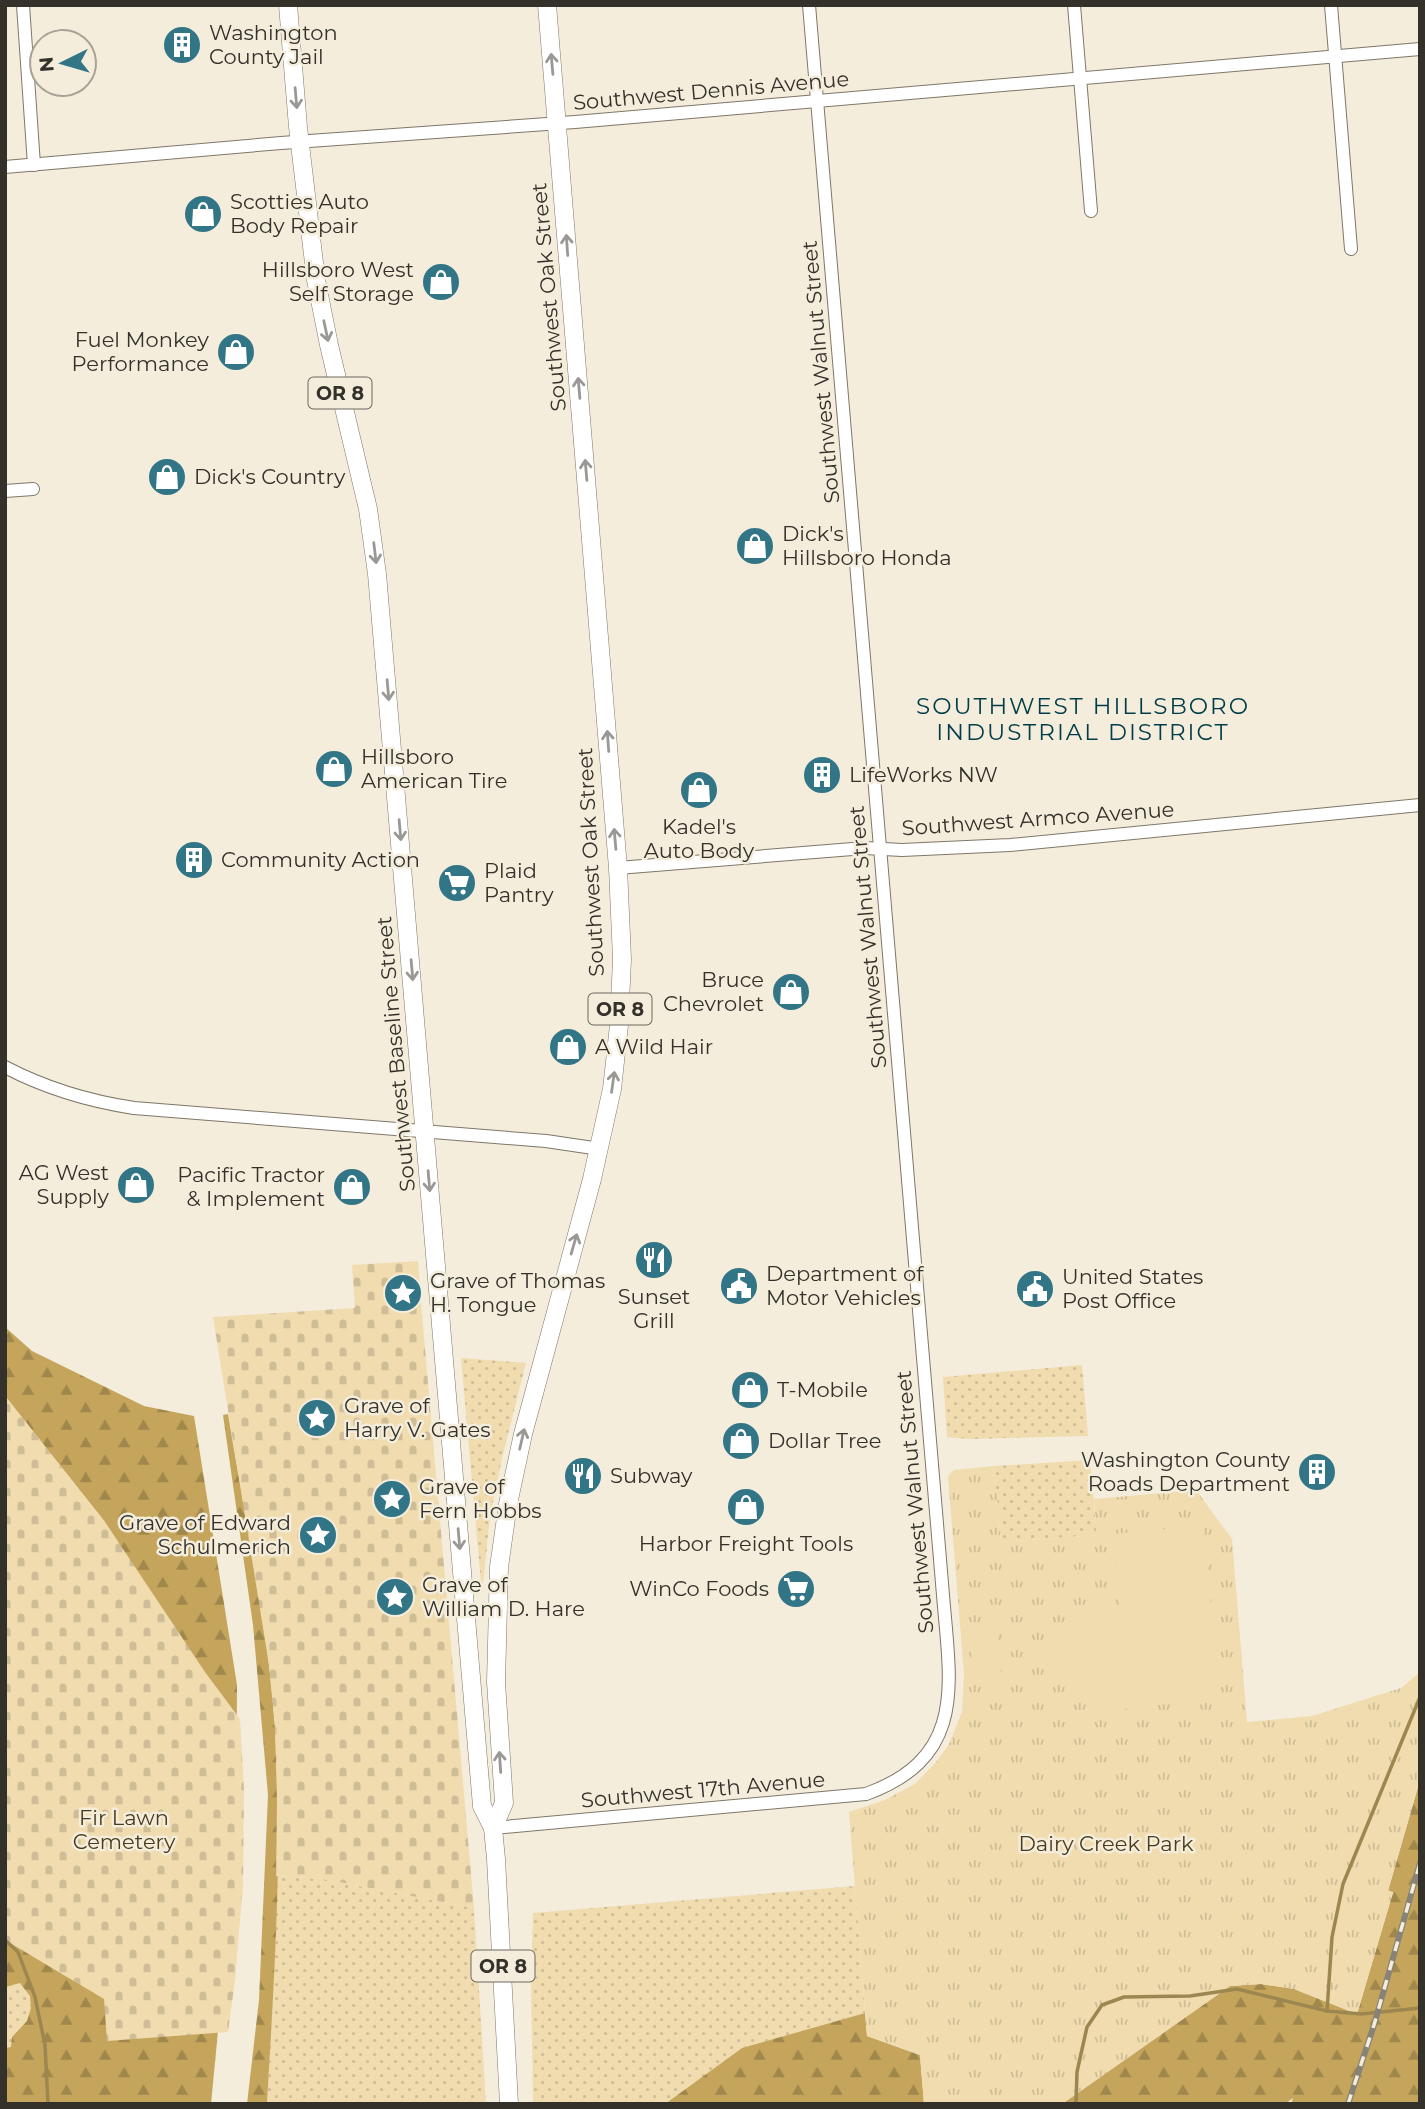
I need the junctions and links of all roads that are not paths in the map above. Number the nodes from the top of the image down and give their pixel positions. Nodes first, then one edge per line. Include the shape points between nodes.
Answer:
1 (23, 5) edge
2 (288, 5) edge
3 (547, 5) edge
4 (809, 5) edge
5 (1074, 5) edge
6 (1331, 5) edge
7 (1420, 50) edge
8 (1336, 57) junction
9 (1080, 78) junction
10 (817, 101) junction
11 (557, 123) junction
12 (300, 142) junction
13 (34, 165) junction
14 (5, 167) edge
15 (1091, 211) dead end
16 (1351, 248) dead end
17 (33, 489) dead end
18 (5, 491) edge
19 (1420, 805) edge
20 (880, 849) junction
21 (618, 868) junction
22 (5, 1067) edge
23 (425, 1132) junction
24 (600, 1149) junction
25 (910, 1771) joint
26 (493, 1828) junction
27 (509, 2104) edge

1 - 13 street
2 -> 12 highway, Southwest Baseline Street / OR 8
11 -> 3 highway, Southwest Oak Street / OR 8
4 - 10 street, Southwest Walnut Street
5 - 9 street
6 - 8 street
7 - 8 street, Southwest Dennis Avenue
8 - 9 street, Southwest Dennis Avenue
8 - 16 street
9 - 10 street, Southwest Dennis Avenue
9 - 15 street
10 - 11 street, Southwest Dennis Avenue
10 - 20 street, Southwest Walnut Street
11 - 12 street, Southwest Dennis Avenue
21 -> 11 highway, Southwest Oak Street / OR 8
12 - 13 street, Southwest Dennis Avenue
12 -> 23 highway, Southwest Baseline Street / OR 8 via 322,311 373,538
13 - 14 street, Southwest Dennis Avenue
17 - 18 street
19 - 20 street, Southwest Armco Avenue via 1010,845
20 - 21 street, Southwest Armco Avenue
20 - 25 street, Southwest Walnut Street via 949,1674 943,1723 932,1746
24 -> 21 highway, Southwest Oak Street / OR 8 via 620,1024
22 - 23 street via 85,1099 158,1111
23 - 24 street
23 -> 26 highway, Southwest Baseline Street / OR 8 via 482,1806
26 -> 24 highway, Southwest Oak Street / OR 8 via 504,1803 496,1635 508,1504
25 - 26 street, Southwest 17th Avenue via 884,1788 854,1796
26 - 27 highway, Southwest Baseline Street / OR 8

